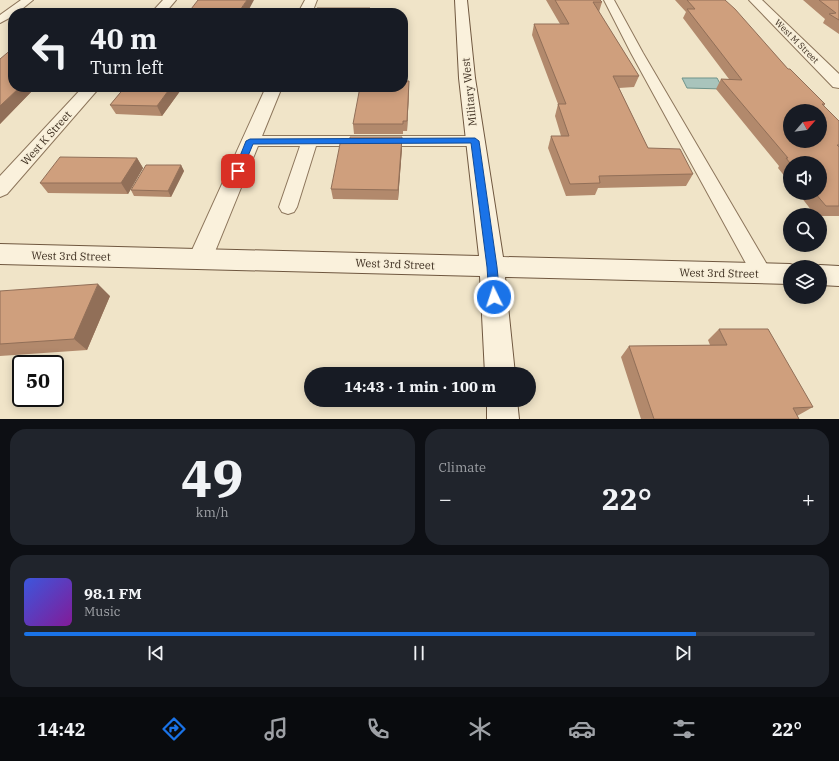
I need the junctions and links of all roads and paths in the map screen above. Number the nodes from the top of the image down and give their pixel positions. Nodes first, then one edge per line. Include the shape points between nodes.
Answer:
1 (28, 0) edge
2 (170, 0) edge
3 (461, 0) edge
4 (609, 0) edge
5 (755, 0) edge
6 (17, 8) edge
7 (163, 8) edge
8 (839, 83) edge
9 (88, 92) edge
10 (272, 92) edge
11 (250, 141) junction
12 (310, 141) junction
13 (475, 141) junction
14 (0, 190) edge
15 (288, 207) dead end
16 (0, 254) edge
17 (200, 259) junction
18 (492, 267) junction
19 (762, 274) junction
20 (783, 274) edge
21 (827, 275) edge
22 (839, 276) edge
23 (499, 367) edge
24 (502, 407) edge
25 (503, 419) edge

1 - 6 lane
2 - 7 street
3 - 13 street, Military West
4 - 19 lane
5 - 8 street, West M Street
9 - 14 street, West K Street
10 - 11 street
11 - 12 lane
11 - 17 street
12 - 13 lane
12 - 15 lane
13 - 18 street, Military West
16 - 17 street, West 3rd Street
17 - 18 street, West 3rd Street
18 - 19 street, West 3rd Street
18 - 23 street, Military West
19 - 20 street, West 3rd Street
21 - 22 street
24 - 25 street

